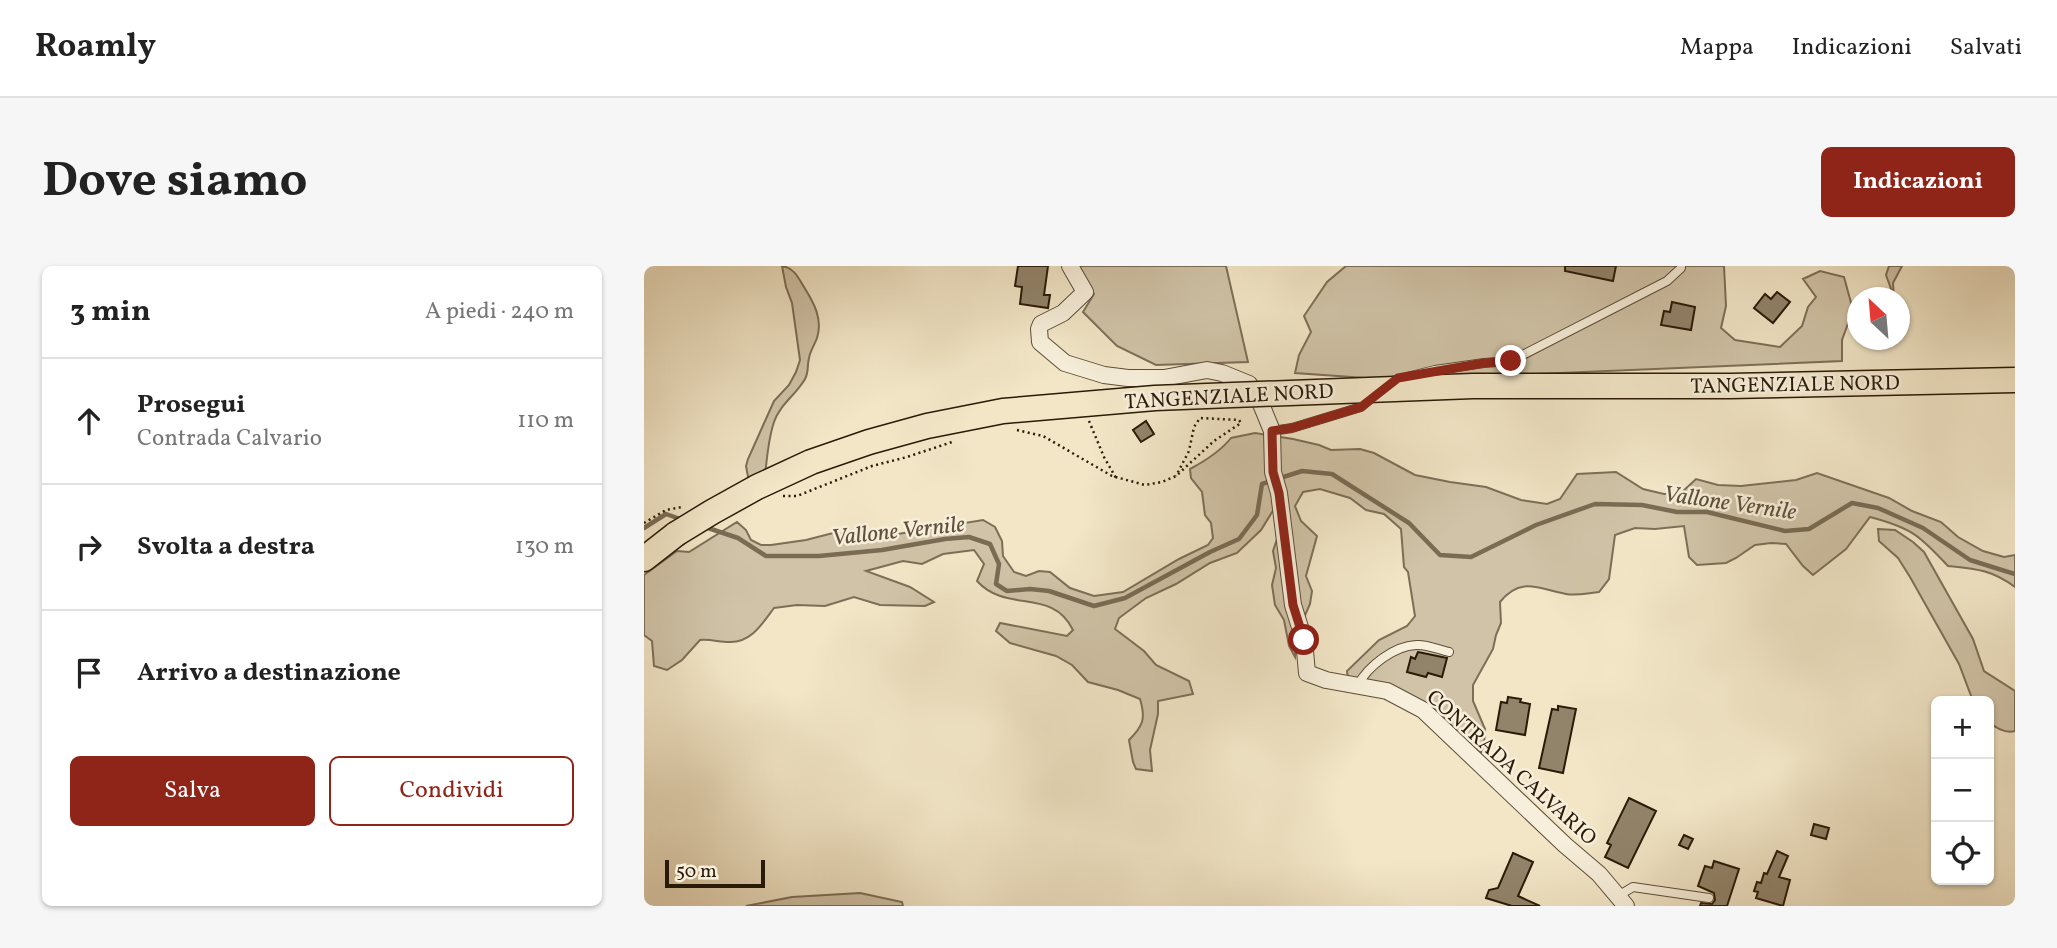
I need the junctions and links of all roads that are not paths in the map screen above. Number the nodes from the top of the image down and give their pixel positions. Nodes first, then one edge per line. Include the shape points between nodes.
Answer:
1 (1070, 266) edge
2 (1681, 266) edge
3 (2015, 380) edge
4 (1272, 431) junction
5 (676, 534) junction
6 (644, 547) edge
7 (644, 559) edge
8 (1450, 652) dead end
9 (1358, 685) junction
10 (1709, 898) dead end
11 (1622, 901) edge

1 - 4 street, CONTRADA CALVARIO via 1085,292 1039,329 1040,342 1065,363 1128,378 1164,378 1207,370 1222,373 1250,384
2 - 4 lane via 1667,281 1511,361 1398,378 1361,407
3 - 5 main road, TANGENZIALE NORD, bridge via 1473,386 1155,398 1003,411 927,426 811,462
4 - 9 street, CONTRADA CALVARIO via 1273,472 1307,673
5 - 6 main road
5 - 7 main road, TANGENZIALE NORD
8 - 9 lane via 1418,645 1399,649 1365,672
9 - 11 street, CONTRADA CALVARIO via 1387,691 1423,710 1599,874
10 - 11 lane via 1633,887

